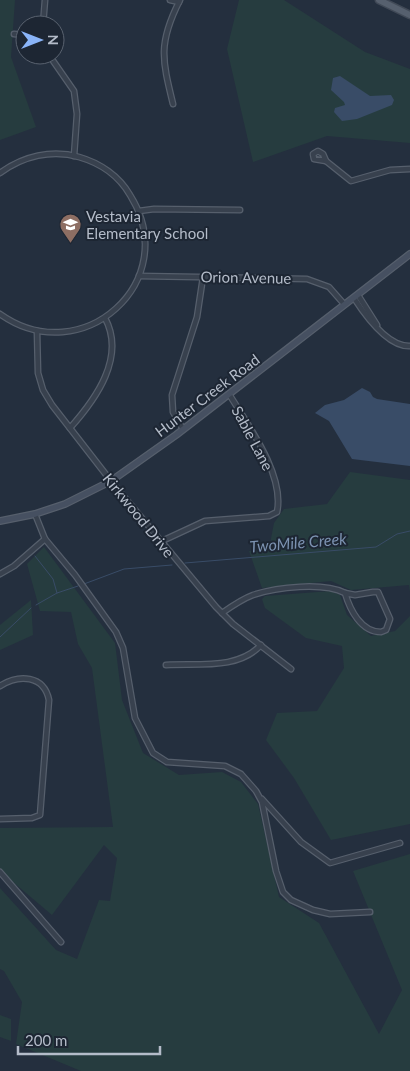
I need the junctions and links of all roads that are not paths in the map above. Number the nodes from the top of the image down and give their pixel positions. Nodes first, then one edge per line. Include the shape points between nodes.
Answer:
1 (44, 0) edge
2 (170, 0) edge
3 (379, 0) edge
4 (178, 1) edge
5 (43, 15) edge
6 (410, 15) edge
7 (56, 65) edge
8 (173, 104) dead end
9 (74, 156) junction
10 (326, 161) dead end
11 (410, 169) edge
12 (0, 173) edge
13 (138, 210) junction
14 (240, 210) dead end
15 (410, 254) edge
16 (138, 276) junction
17 (203, 277) junction
18 (356, 297) junction
19 (344, 304) junction
20 (0, 314) edge
21 (105, 318) junction
22 (38, 332) junction
23 (410, 346) edge
24 (229, 394) junction
25 (70, 428) junction
26 (183, 429) junction
27 (111, 481) junction
28 (35, 514) junction
29 (0, 521) edge
30 (45, 539) junction
31 (162, 541) junction
32 (0, 574) edge
33 (345, 593) junction
34 (222, 613) junction
35 (261, 646) junction
36 (166, 665) dead end
37 (291, 669) dead end
38 (0, 686) edge
39 (259, 796) junction
40 (0, 818) edge
41 (400, 843) dead end
42 (0, 872) edge
43 (370, 912) dead end
44 (62, 942) dead end

1 - 5 street
2 - 4 street
3 - 6 main road
4 - 8 street via 163,48
7 - 9 street via 74,91 77,114
9 - 12 street via 49,154 32,157
9 - 13 street via 95,163 113,175 128,191
10 - 11 street via 351,181 390,170
13 - 14 street
13 - 16 street via 145,239 144,258
15 - 18 main road, Hunter Creek Road
16 - 17 street, Orion Avenue
16 - 21 street via 125,300
17 - 19 street, Orion Avenue via 307,279 329,287
17 - 26 street via 197,317 172,395 173,412
18 - 19 main road, Hunter Creek Road
18 - 23 street via 394,343
19 - 24 main road, Hunter Creek Road
20 - 22 street
21 - 22 street via 73,331
21 - 25 street via 113,338 112,356 94,399
22 - 25 street, Kirkwood Drive via 37,361 41,384
24 - 26 main road, Hunter Creek Road
24 - 31 street, Sable Lane via 267,459 278,498 277,512 269,516 205,521
25 - 27 street, Kirkwood Drive
26 - 27 main road, Hunter Creek Road
27 - 28 main road, Hunter Creek Road via 81,498
27 - 31 street, Kirkwood Drive
28 - 29 main road, Hunter Creek Road
28 - 30 street
30 - 32 street
30 - 39 street via 116,632 123,648 136,722 153,753 162,760 178,764 231,768 241,774
31 - 34 street, Kirkwood Drive
33 - 33 street via 350,609 365,626 375,632 386,630 390,619 378,592
33 - 34 street via 328,586 268,591
34 - 35 street, Kirkwood Drive
35 - 36 street via 253,654 236,661
35 - 37 street, Kirkwood Drive
38 - 40 street via 14,679 32,679 47,692 49,700 40,815
39 - 41 street via 301,842 330,863
39 - 43 street via 276,871 287,897 307,908 330,914
42 - 44 street

